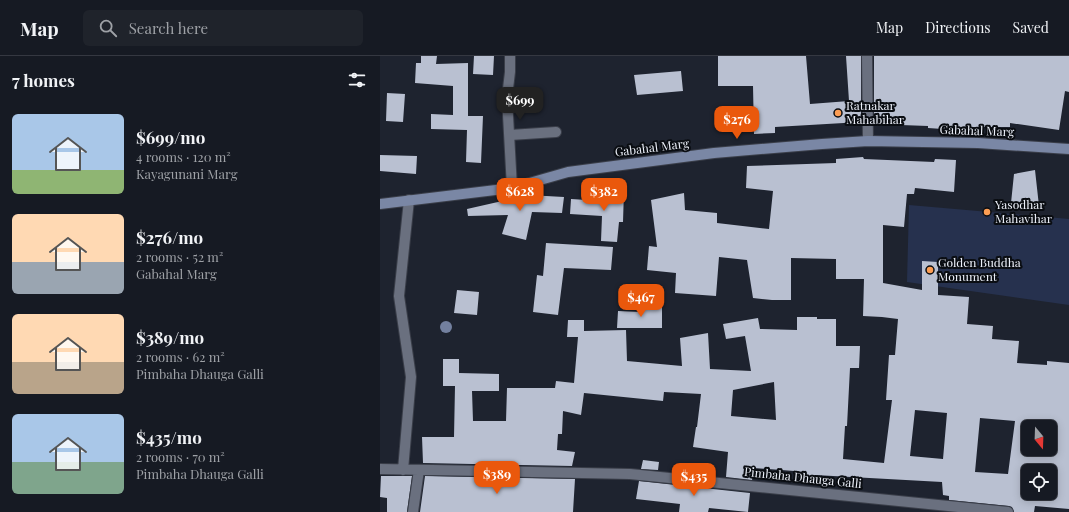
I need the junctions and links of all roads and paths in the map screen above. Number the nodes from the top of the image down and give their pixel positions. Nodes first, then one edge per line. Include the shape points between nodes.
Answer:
1 (510, 56) edge
2 (867, 56) edge
3 (556, 132) dead end
4 (510, 135) junction
5 (868, 141) junction
6 (1069, 149) edge
7 (512, 188) junction
8 (409, 200) junction
9 (380, 204) edge
10 (380, 469) edge
11 (403, 470) junction
12 (419, 470) junction
13 (413, 512) edge
14 (1008, 512) edge

1 - 4 street via 507,97
2 - 5 street
3 - 4 street
4 - 7 street
5 - 6 main road, Gabahal Marg via 978,143
5 - 7 main road, Gabahal Marg via 714,153 568,172
7 - 8 main road, Gabahal Marg
8 - 9 main road, Gabahal Marg
8 - 11 street via 399,296 411,377
10 - 11 street, Pimbaha Dhauga Galli
11 - 12 street, Pimbaha Dhauga Galli
12 - 13 street
12 - 14 street, Pimbaha Dhauga Galli via 630,474

